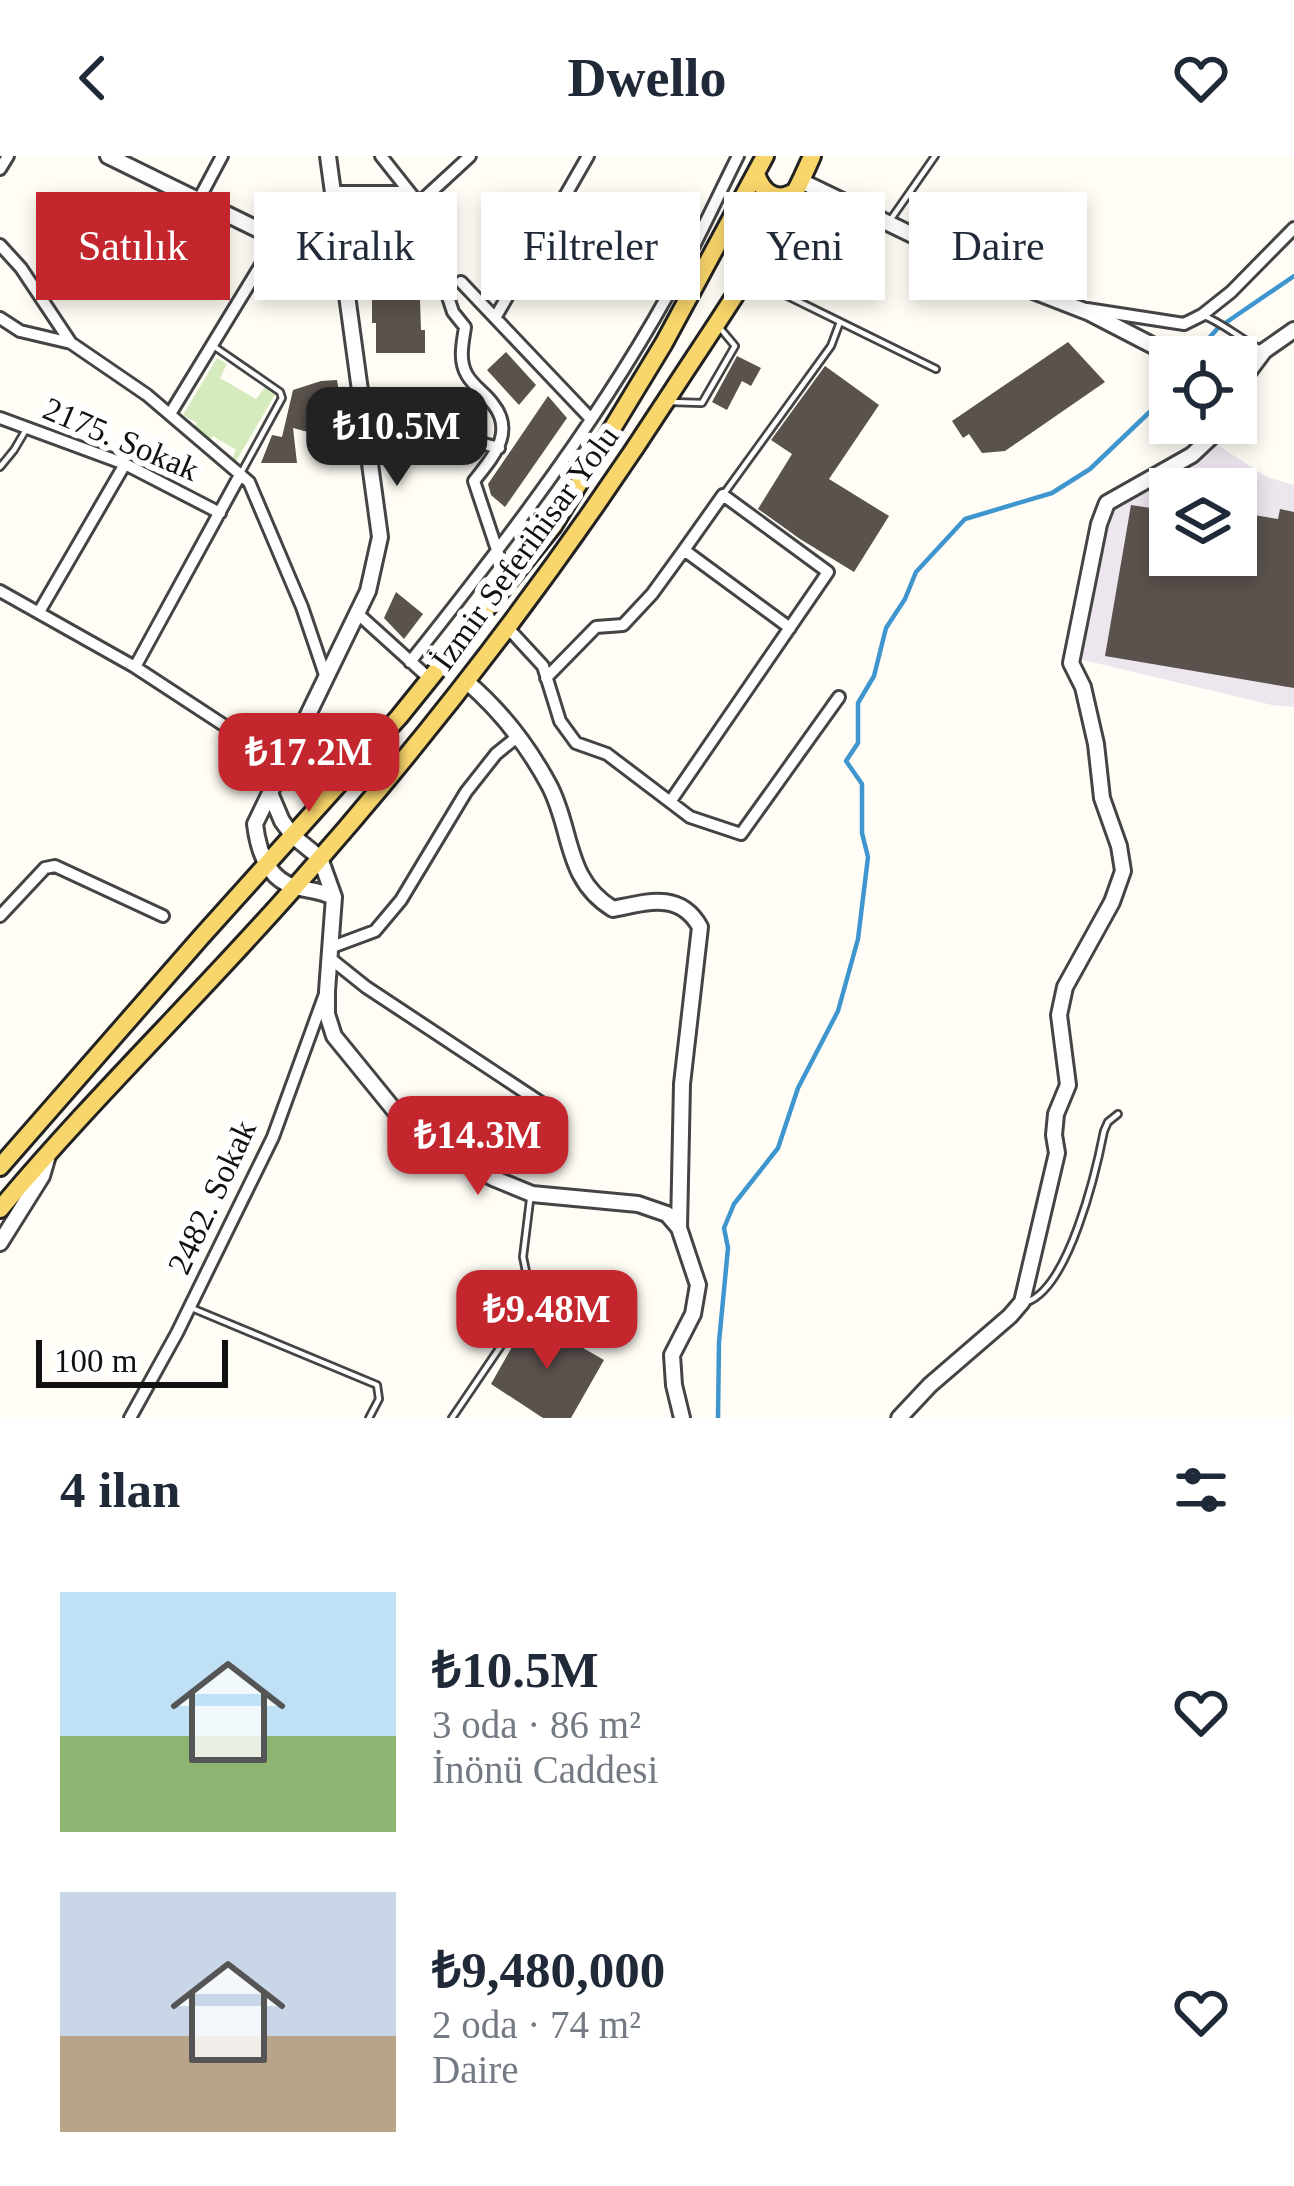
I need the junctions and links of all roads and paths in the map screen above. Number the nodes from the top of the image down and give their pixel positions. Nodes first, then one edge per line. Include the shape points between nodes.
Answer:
1 (8, 156) edge
2 (108, 156) edge
3 (222, 156) edge
4 (328, 156) edge
5 (381, 156) edge
6 (470, 156) edge
7 (589, 156) edge
8 (738, 156) edge
9 (748, 156) edge
10 (765, 156) edge
11 (792, 156) edge
12 (935, 156) edge
13 (0, 169) edge
14 (756, 175) junction
15 (803, 175) edge
16 (180, 192) edge
17 (203, 192) edge
18 (333, 192) edge
19 (410, 192) edge
20 (431, 192) edge
21 (567, 192) edge
22 (888, 224) junction
23 (1294, 228) edge
24 (700, 233) edge
25 (0, 245) edge
26 (254, 276) edge
27 (461, 281) dead end
28 (349, 300) edge
29 (449, 300) edge
30 (505, 300) edge
31 (664, 300) edge
32 (730, 300) edge
33 (796, 300) edge
34 (1072, 306) junction
35 (1202, 315) junction
36 (0, 318) edge
37 (495, 318) junction
38 (840, 322) junction
39 (716, 323) junction
40 (1294, 330) edge
41 (71, 343) junction
42 (1149, 344) edge
43 (212, 345) junction
44 (1264, 351) junction
45 (1257, 358) edge
46 (936, 369) dead end
47 (665, 402) junction
48 (170, 414) junction
49 (0, 418) edge
50 (591, 419) junction
51 (27, 428) junction
52 (365, 436) junction
53 (1204, 444) edge
54 (499, 448) junction
55 (125, 464) junction
56 (0, 467) edge
57 (240, 475) junction
58 (723, 495) junction
59 (220, 513) junction
60 (684, 550) junction
61 (498, 553) junction
62 (0, 591) edge
63 (39, 613) junction
64 (357, 613) junction
65 (507, 627) junction
66 (790, 628) junction
67 (410, 662) junction
68 (135, 667) junction
69 (326, 678) junction
70 (546, 678) junction
71 (430, 679) junction
72 (466, 681) junction
73 (839, 697) dead end
74 (517, 737) junction
75 (284, 764) junction
76 (270, 793) junction
77 (670, 802) junction
78 (293, 836) junction
79 (320, 858) junction
80 (267, 864) junction
81 (296, 887) junction
82 (334, 897) junction
83 (0, 916) edge
84 (163, 916) dead end
85 (331, 953) junction
86 (327, 991) junction
87 (552, 1110) dead end
88 (1118, 1114) dead end
89 (49, 1150) junction
90 (0, 1167) edge
91 (532, 1194) junction
92 (0, 1209) edge
93 (680, 1228) junction
94 (0, 1243) edge
95 (1022, 1302) junction
96 (190, 1307) junction
97 (135, 1417) edge
98 (369, 1418) edge
99 (452, 1418) edge
100 (682, 1418) edge
101 (899, 1418) edge

1 - 13 street
2 - 16 street
3 - 17 street
4 - 18 street
5 - 19 street
6 - 20 street
7 - 21 street
8 - 24 street
9 - 14 street
10 - 14 main road, İzmir Seferihisar Yolu
11 - 15 main road
12 - 22 lane
14 - 15 main road via 769,194 783,197
14 - 71 main road, İzmir Seferihisar Yolu via 553,526
15 - 22 street
22 - 34 street
23 - 35 street
25 - 41 street
26 - 43 street
27 - 37 street
28 - 52 street
29 - 54 street via 465,326 467,376 498,409
30 - 37 street
31 - 50 street
32 - 39 main road, İzmir Seferihisar Yolu
33 - 38 lane
34 - 35 street via 1184,324
34 - 42 street
35 - 44 lane
36 - 41 street via 20,332
37 - 50 street
38 - 46 lane
38 - 58 lane
39 - 47 main road, İzmir Seferihisar Yolu
39 - 47 lane via 735,346 702,403
40 - 44 street
41 - 48 street
43 - 48 street
43 - 57 lane via 282,398
44 - 45 street
47 - 65 main road, İzmir Seferihisar Yolu
48 - 57 street
49 - 51 street, 2175. Sokak
50 - 61 street
51 - 55 street, 2175. Sokak
51 - 56 lane
52 - 54 street via 450,435
52 - 64 street via 380,537
53 - 95 street via 1107,503 1099,524 1071,663 1123,871 1065,987 1059,1015 1068,1085
54 - 61 street via 474,482
55 - 59 street, 2175. Sokak
55 - 63 street
57 - 59 street
57 - 69 street
58 - 60 street
58 - 66 street via 829,572
59 - 68 street
60 - 66 street
60 - 70 street via 623,625 596,627
61 - 67 street
62 - 63 street
63 - 68 street
64 - 67 street
64 - 69 street
65 - 70 street
65 - 72 main road, İzmir Seferihisar Yolu
66 - 77 street
67 - 71 street
68 - 75 street
69 - 75 street
70 - 77 street via 577,743 607,754
71 - 78 main road, İzmir Seferihisar Yolu
72 - 74 street
72 - 79 main road, İzmir Seferihisar Yolu
73 - 77 street via 741,834
74 - 85 street via 466,792 375,931
74 - 93 street via 550,788 576,868 595,898 613,909 661,900 692,913 700,927 682,1084
75 - 76 street
76 - 78 street
76 - 80 street via 255,824
78 - 79 street
78 - 80 main road, İzmir Seferihisar Yolu
79 - 81 main road, İzmir Seferihisar Yolu
79 - 82 street
80 - 81 street
80 - 90 main road, İzmir Seferihisar Yolu
81 - 82 street
81 - 89 main road, İzmir Seferihisar Yolu
82 - 85 street
83 - 84 street via 55,866
85 - 86 street
85 - 87 street via 366,987
86 - 91 street via 334,1036 404,1122
86 - 96 street, 2482. Sokak via 273,1137
88 - 95 lane via 1105,1126 1066,1253 1035,1300
89 - 92 main road, İzmir Seferihisar Yolu
89 - 94 street
91 - 93 street via 638,1204
91 - 99 lane via 523,1257 528,1306
93 - 100 street via 698,1285 672,1355
95 - 101 street
96 - 97 street, 2482. Sokak
96 - 98 lane via 377,1385

